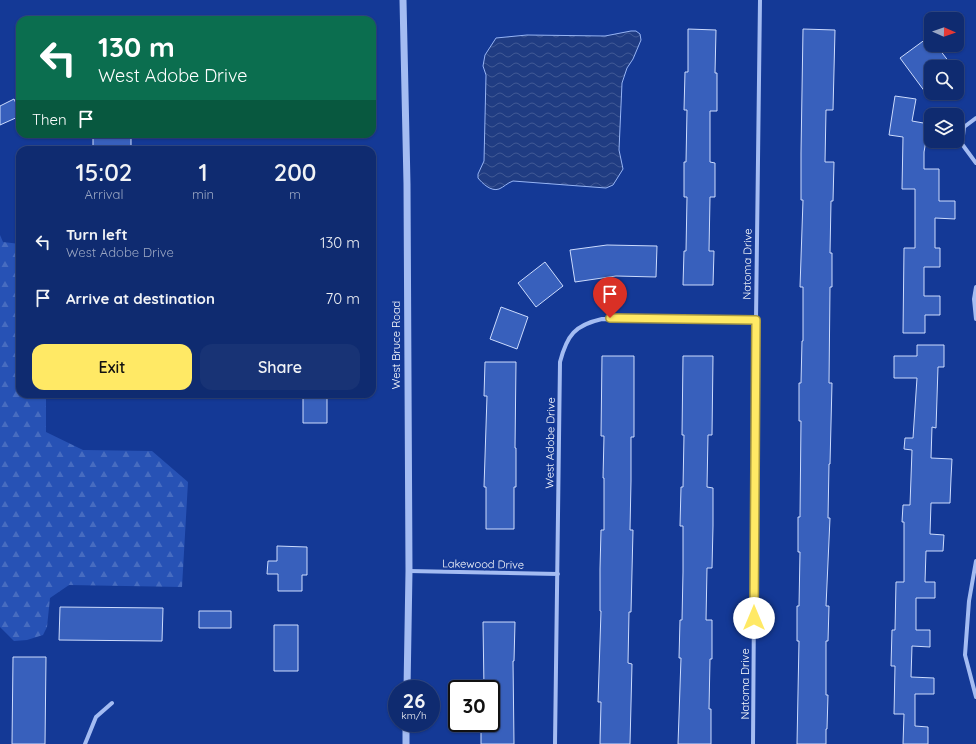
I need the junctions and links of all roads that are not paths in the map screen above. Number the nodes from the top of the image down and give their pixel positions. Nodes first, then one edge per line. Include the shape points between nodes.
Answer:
1 (403, 0) edge
2 (760, 0) edge
3 (976, 118) edge
4 (976, 163) edge
5 (976, 287) edge
6 (976, 319) edge
7 (756, 320) junction
8 (976, 561) edge
9 (409, 571) junction
10 (558, 574) junction
11 (407, 680) edge
12 (976, 697) edge
13 (112, 703) dead end
14 (406, 732) edge
15 (85, 744) edge
16 (406, 744) edge
17 (555, 744) edge
18 (753, 744) edge

1 - 9 street, West Bruce Road via 407,184
2 - 7 street, Natoma Drive
3 - 4 street via 964,127 962,144
5 - 6 street
7 - 10 street, West Adobe Drive via 602,319 587,322 568,338 560,362
7 - 18 street, Natoma Drive
8 - 12 street via 969,601 965,655
9 - 10 street, Lakewood Drive
9 - 11 street, West Bruce Road
10 - 17 street, West Adobe Drive
13 - 15 street via 96,717
14 - 16 street

